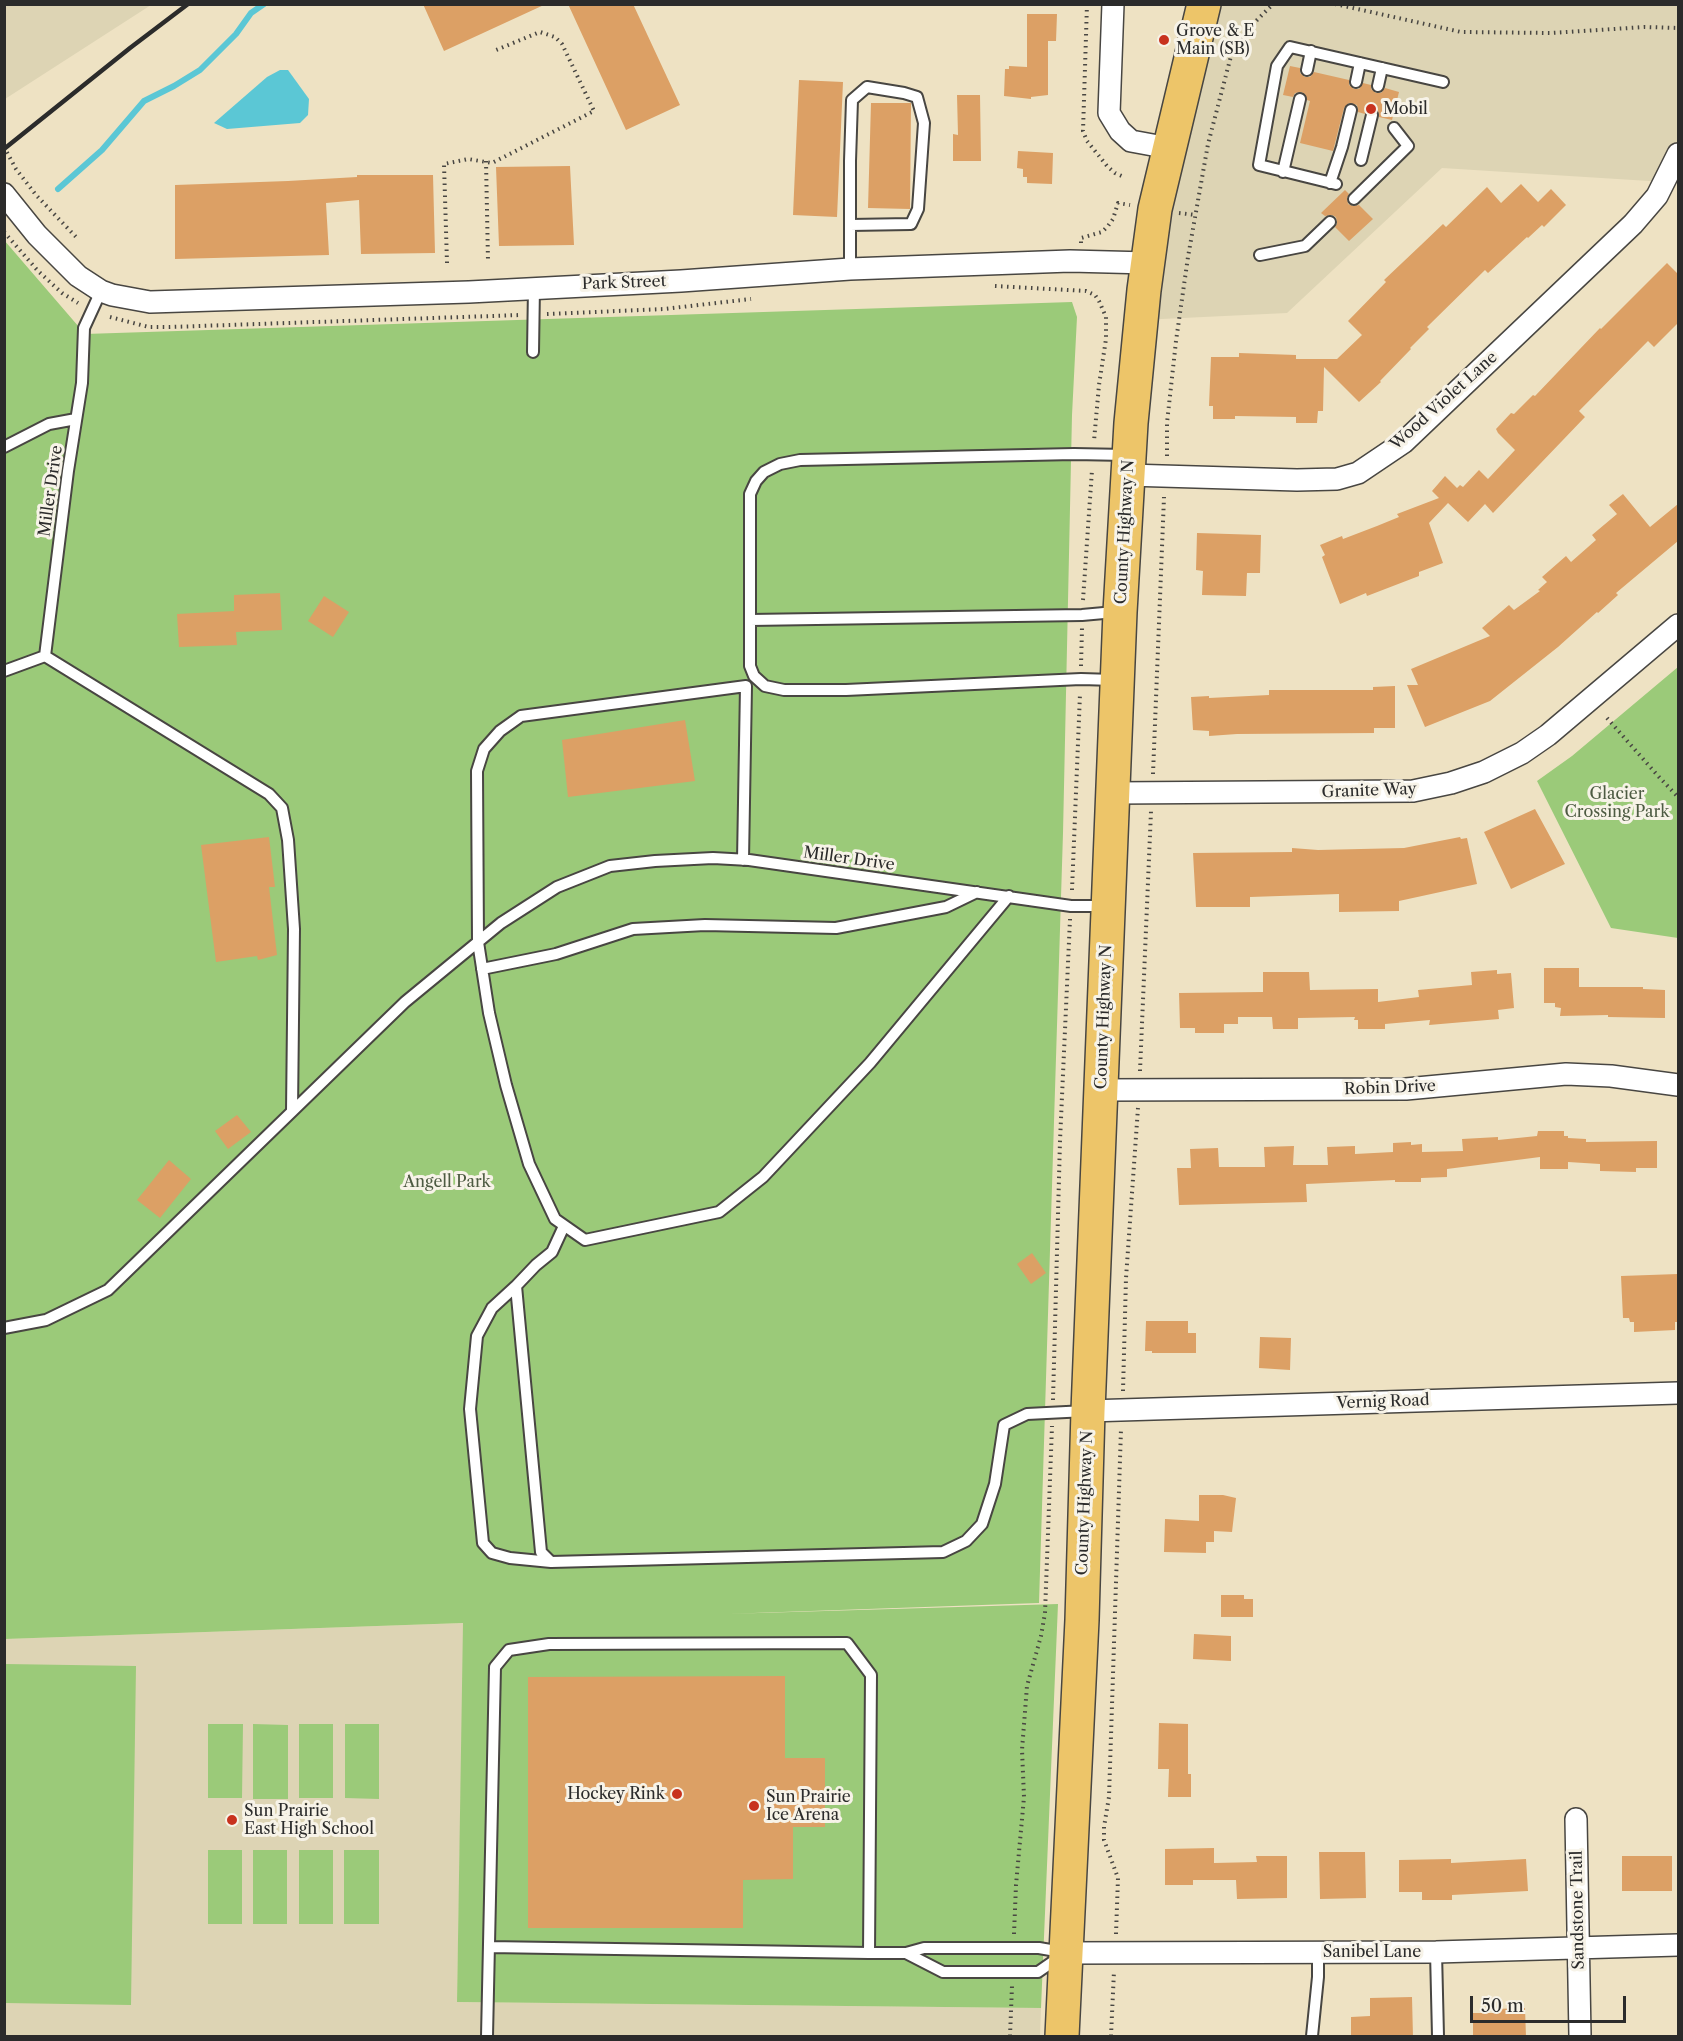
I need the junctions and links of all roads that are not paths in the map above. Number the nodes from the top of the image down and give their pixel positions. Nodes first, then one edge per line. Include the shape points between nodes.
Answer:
1 (1113, 4) edge
2 (1204, 4) edge
3 (1311, 51) junction
4 (1360, 63) junction
5 (1382, 68) junction
6 (1307, 70) dead end
7 (1356, 82) dead end
8 (1443, 82) dead end
9 (1378, 86) dead end
10 (1300, 99) dead end
11 (1351, 110) dead end
12 (1372, 115) dead end
13 (1394, 128) dead end
14 (1169, 148) junction
15 (1678, 154) edge
16 (1361, 160) dead end
17 (1283, 172) junction
18 (4, 194) edge
19 (1354, 199) dead end
20 (1330, 222) dead end
21 (850, 225) junction
22 (1260, 255) dead end
23 (1148, 263) junction
24 (850, 269) junction
25 (534, 287) junction
26 (101, 291) junction
27 (532, 352) dead end
28 (76, 419) junction
29 (4, 447) edge
30 (1129, 465) junction
31 (1120, 612) junction
32 (750, 620) junction
33 (1678, 625) edge
34 (45, 656) junction
35 (4, 671) edge
36 (1119, 680) junction
37 (1114, 793) junction
38 (744, 860) junction
39 (977, 892) junction
40 (1009, 896) junction
41 (1109, 906) junction
42 (478, 942) junction
43 (482, 969) junction
44 (1678, 1085) edge
45 (1101, 1090) junction
46 (292, 1111) junction
47 (564, 1226) junction
48 (516, 1286) junction
49 (4, 1328) edge
50 (1678, 1393) edge
51 (1088, 1411) junction
52 (551, 1562) junction
53 (1576, 1819) dead end
54 (1678, 1945) edge
55 (489, 1947) junction
56 (1579, 1948) junction
57 (1318, 1952) junction
58 (1436, 1952) junction
59 (869, 1953) junction
60 (906, 1953) junction
61 (1065, 1953) junction
62 (487, 2037) edge
63 (1062, 2037) edge
64 (1312, 2037) edge
65 (1438, 2037) edge
66 (1580, 2037) edge

1 - 14 street via 1109,113 1131,141
2 - 14 main road, County Highway N
3 - 4 lane
3 - 6 lane
3 - 17 lane via 1290,47 1277,66 1259,165
4 - 5 lane
4 - 7 lane
5 - 8 lane
5 - 9 lane
10 - 17 lane
11 - 17 lane via 1333,184
12 - 16 lane
13 - 19 lane via 1408,146
14 - 23 main road, County Highway N
15 - 30 street, Wood Violet Lane via 1657,196 1633,224 1404,442 1358,473 1337,479 1297,480
18 - 26 street via 58,257
20 - 22 lane via 1305,246
21 - 21 lane via 852,100 867,87 917,98 924,123 918,209 911,224
21 - 24 lane
23 - 24 street, Park Street via 1070,261
23 - 30 main road, County Highway N
24 - 25 street, Park Street
25 - 26 street, Park Street via 175,302
25 - 27 lane
26 - 28 lane, Miller Drive via 84,328
28 - 29 lane via 49,424
28 - 34 lane, Miller Drive
30 - 31 main road, County Highway N
30 - 32 lane via 1094,454 800,460 780,464 760,476 750,494
31 - 32 lane
31 - 36 main road, County Highway N
32 - 36 lane via 750,666 754,676 765,686 784,690
33 - 37 street, Granite Way via 1548,735 1484,772 1451,783 1413,791
34 - 35 lane
34 - 46 lane via 269,794 282,808 294,929
36 - 37 main road, County Highway N
37 - 41 main road, County Highway N
38 - 39 lane, Miller Drive
38 - 42 lane, Miller Drive via 713,858 610,866 556,887
38 - 42 lane via 746,686 521,716 484,749 477,771
39 - 40 lane, Miller Drive
39 - 43 lane via 946,907 836,928 705,925 633,929 556,954
40 - 41 lane, Miller Drive via 1071,906
40 - 47 lane via 870,1063 763,1177 719,1212 585,1240
41 - 45 main road, County Highway N
42 - 43 lane
42 - 46 lane, Miller Drive via 405,1002
43 - 47 lane via 506,1085 530,1164 555,1219
44 - 45 street, Robin Drive via 1566,1074 1406,1089
45 - 51 main road, County Highway N
46 - 49 lane, Miller Drive via 108,1290 46,1320
47 - 48 lane via 552,1252
48 - 52 lane via 541,1552
48 - 52 lane via 492,1308 477,1336 470,1409 483,1543 492,1553
50 - 51 street, Vernig Road
51 - 52 lane via 1027,1413 1004,1425 995,1484 982,1524 966,1540 943,1552
51 - 61 main road, County Highway N
53 - 56 street, Sandstone Trail
54 - 56 street, Sanibel Lane
55 - 59 lane
55 - 59 lane via 495,1667 509,1650 549,1644 847,1643 871,1675
55 - 62 lane
56 - 58 street, Sanibel Lane
56 - 66 street, Sandstone Trail
57 - 58 street, Sanibel Lane
57 - 61 street, Sanibel Lane
57 - 64 lane
58 - 65 lane
59 - 60 lane
60 - 61 lane via 924,1948 1039,1948
60 - 61 lane via 943,1972 1038,1972
61 - 63 main road, County Highway N

